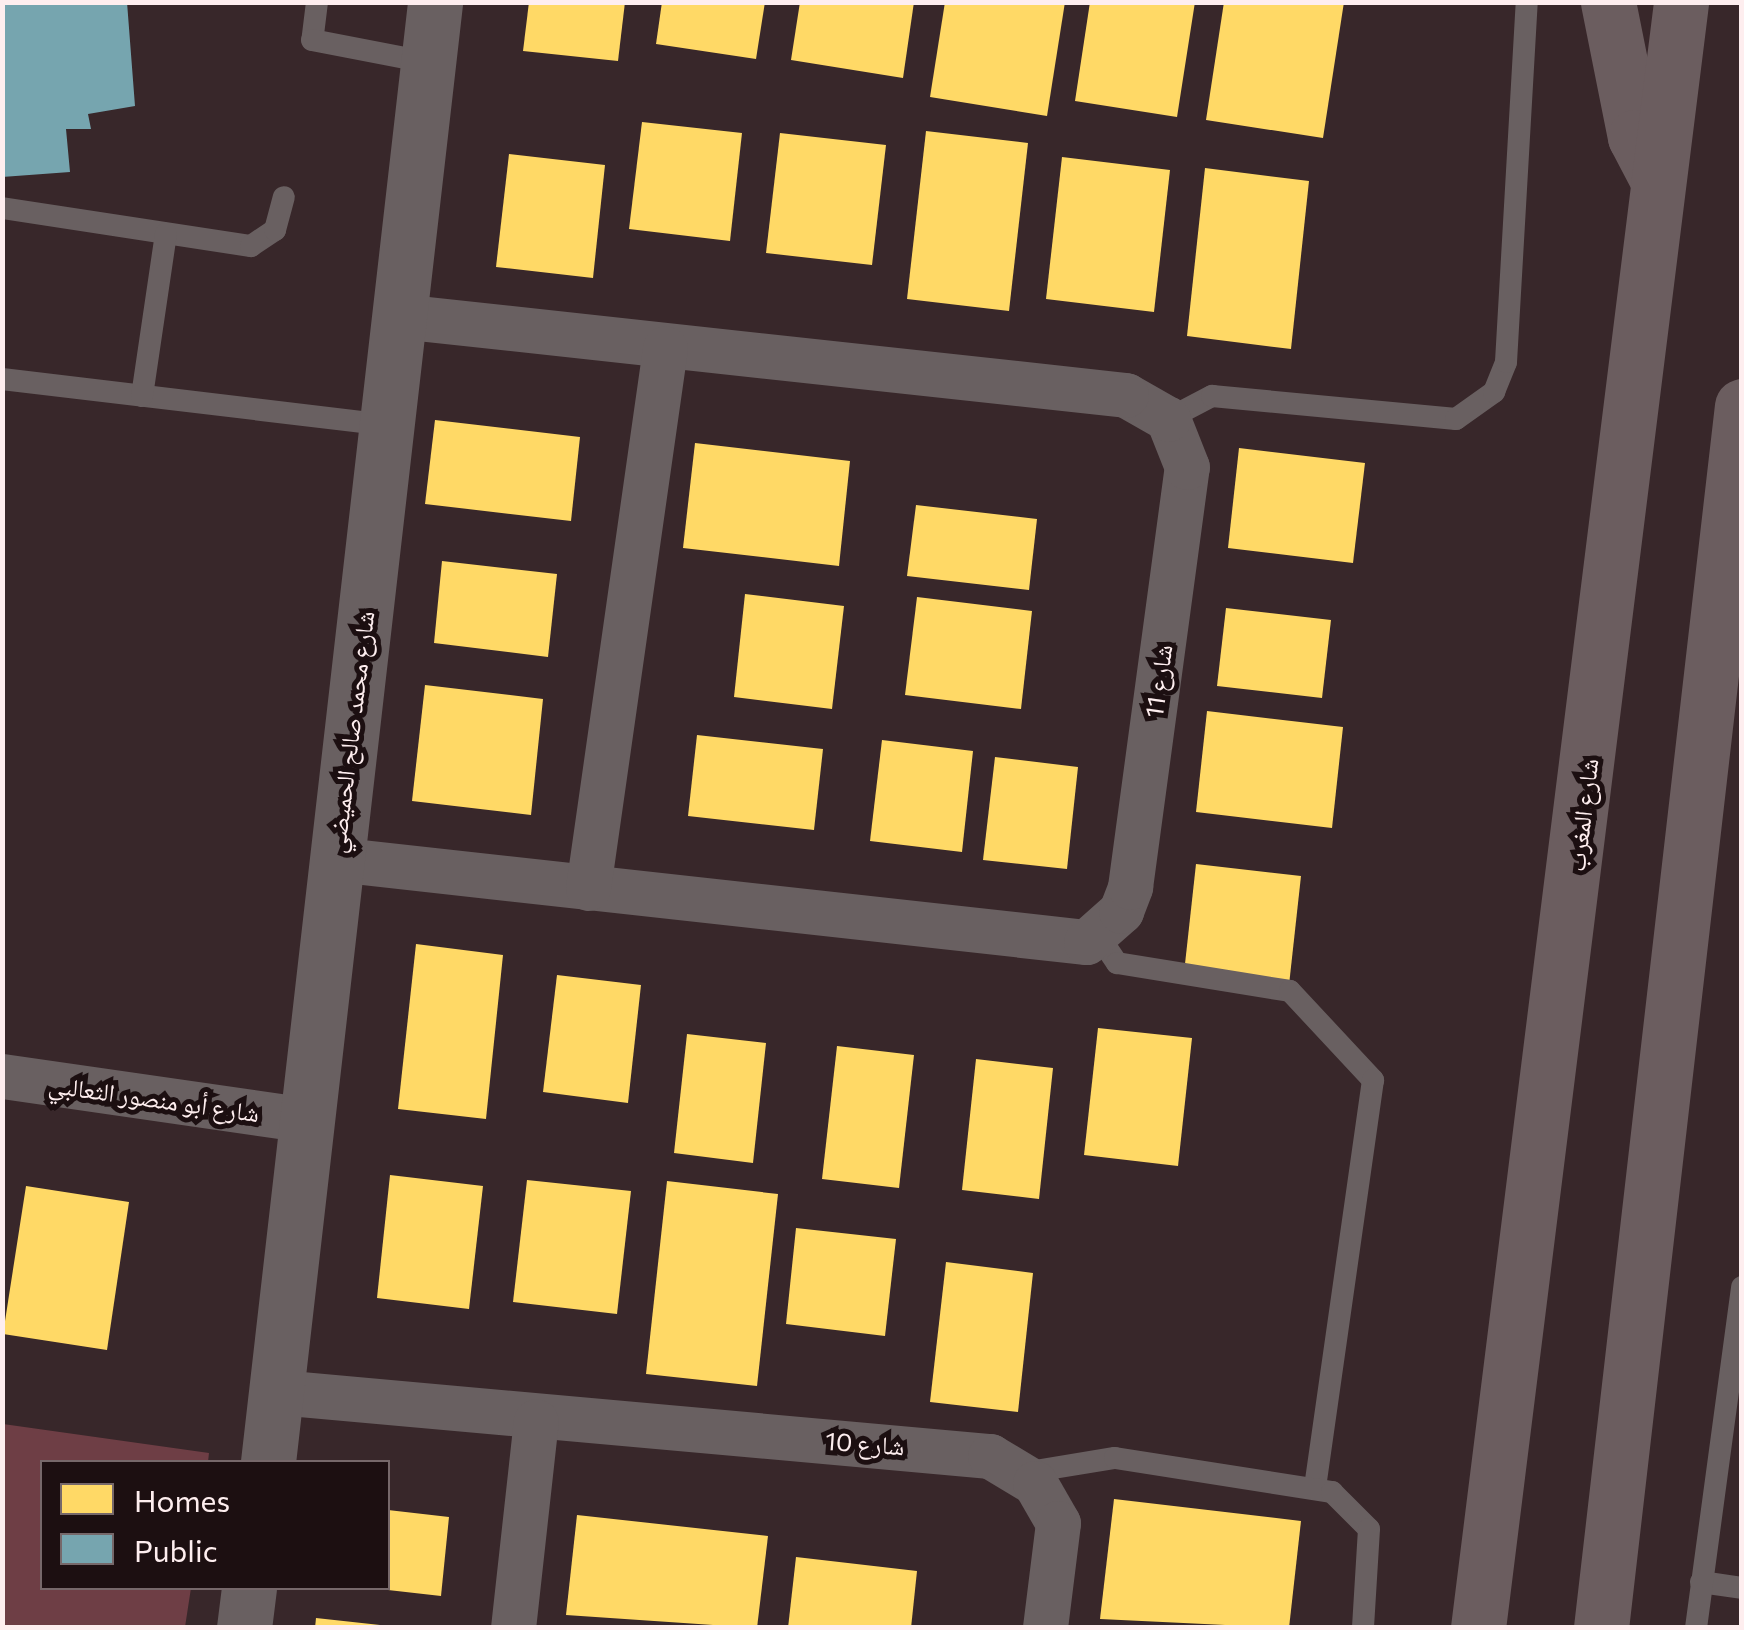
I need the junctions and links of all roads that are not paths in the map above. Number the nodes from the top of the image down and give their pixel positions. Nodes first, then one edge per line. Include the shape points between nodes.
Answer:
1 (317, 2) edge
2 (435, 2) edge
3 (1527, 2) edge
4 (1608, 2) edge
5 (1680, 2) edge
6 (426, 62) junction
7 (1659, 183) junction
8 (284, 198) dead end
9 (2, 208) edge
10 (166, 234) junction
11 (400, 316) junction
12 (665, 348) junction
13 (2, 379) edge
14 (142, 396) junction
15 (1742, 406) edge
16 (1168, 419) junction
17 (386, 425) junction
18 (1742, 704) edge
19 (1694, 773) junction
20 (335, 859) junction
21 (588, 888) junction
22 (1098, 935) junction
23 (2, 1076) edge
24 (306, 1120) junction
25 (1742, 1287) edge
26 (278, 1392) junction
27 (536, 1421) junction
28 (268, 1460) edge
29 (1023, 1473) junction
30 (1314, 1485) junction
31 (1701, 1582) junction
32 (1742, 1588) edge
33 (248, 1590) edge
34 (244, 1628) edge
35 (513, 1628) edge
36 (1045, 1628) edge
37 (1363, 1628) edge
38 (1478, 1628) edge
39 (1602, 1628) edge
40 (1696, 1628) edge

1 - 6 lane via 312,40
2 - 6 street, شارع محمد صالح الحميضي
3 - 16 lane via 1506,362 1494,392 1456,419 1212,396
4 - 7 highway via 1634,137
5 - 7 highway, شارع المغرب
6 - 11 street, شارع محمد صالح الحميضي
7 - 38 highway, شارع المغرب
8 - 10 lane via 260,243
9 - 10 lane
10 - 14 lane
11 - 12 street
11 - 17 street, شارع محمد صالح الحميضي
12 - 16 street via 1126,395
12 - 21 street
13 - 14 lane
14 - 17 lane
15 - 19 highway
16 - 22 street, شارع 11 via 1187,467 1130,887
17 - 20 street, شارع محمد صالح الحميضي
18 - 19 highway
19 - 39 highway
20 - 21 street
20 - 24 street, شارع محمد صالح الحميضي
21 - 22 street via 1054,944
22 - 30 lane via 1117,963 1290,991 1373,1080
23 - 24 street, شارع أبو منصور الثعالبي
24 - 26 street, شارع محمد صالح الحميضي
25 - 31 lane
26 - 27 street, شارع 10
26 - 28 street, شارع محمد صالح الحميضي
27 - 29 street, شارع 10 via 969,1450
27 - 35 street
29 - 30 lane via 1115,1458
29 - 36 street via 1058,1523
30 - 37 lane via 1370,1528
31 - 32 lane
31 - 40 lane
33 - 34 street

